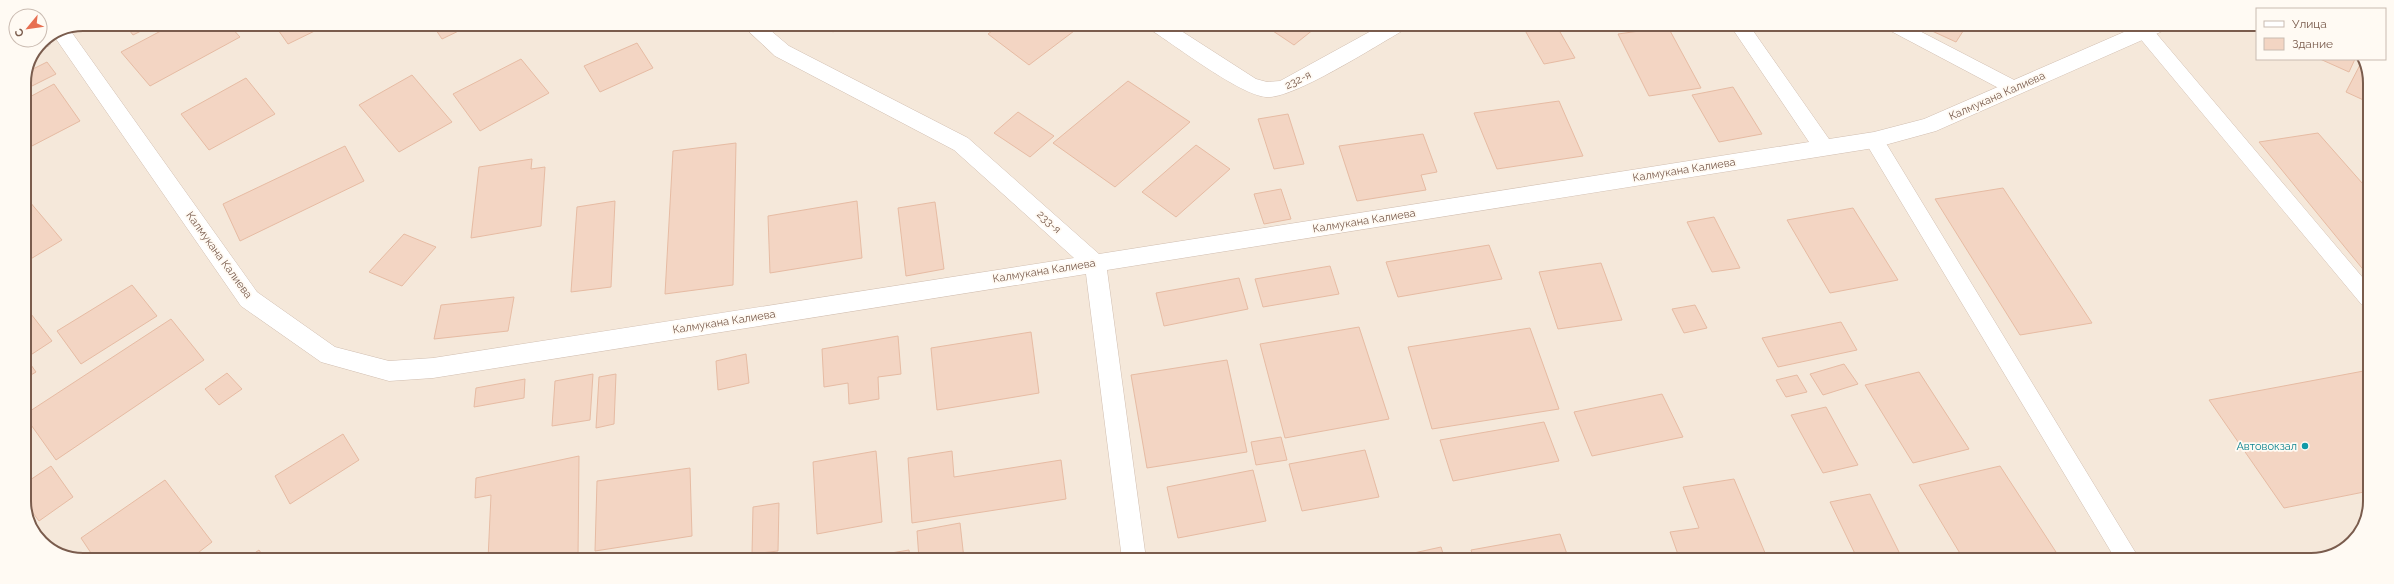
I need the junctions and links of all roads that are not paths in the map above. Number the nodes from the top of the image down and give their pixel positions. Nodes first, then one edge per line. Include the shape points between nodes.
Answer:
1 (758, 31) edge
2 (1167, 31) edge
3 (1386, 31) edge
4 (1743, 31) edge
5 (1905, 31) edge
6 (2144, 31) edge
7 (2153, 31) edge
8 (63, 35) edge
9 (2014, 88) junction
10 (1874, 140) junction
11 (1824, 148) junction
12 (1095, 263) junction
13 (2363, 292) edge
14 (1133, 553) edge
15 (2126, 553) edge

1 - 12 street, 233-я via 782,51 961,144
2 - 3 street, 232-я via 1249,84 1266,90 1284,88
4 - 11 street
5 - 9 lane
6 - 9 street, Калмукана Калиева
7 - 13 lane
8 - 12 street, Калмукана Калиева via 249,298 329,356 389,371 433,368
9 - 10 street, Калмукана Калиева via 1929,126
10 - 11 street, Калмукана Калиева
10 - 15 lane
11 - 12 street, Калмукана Калиева
12 - 14 street

